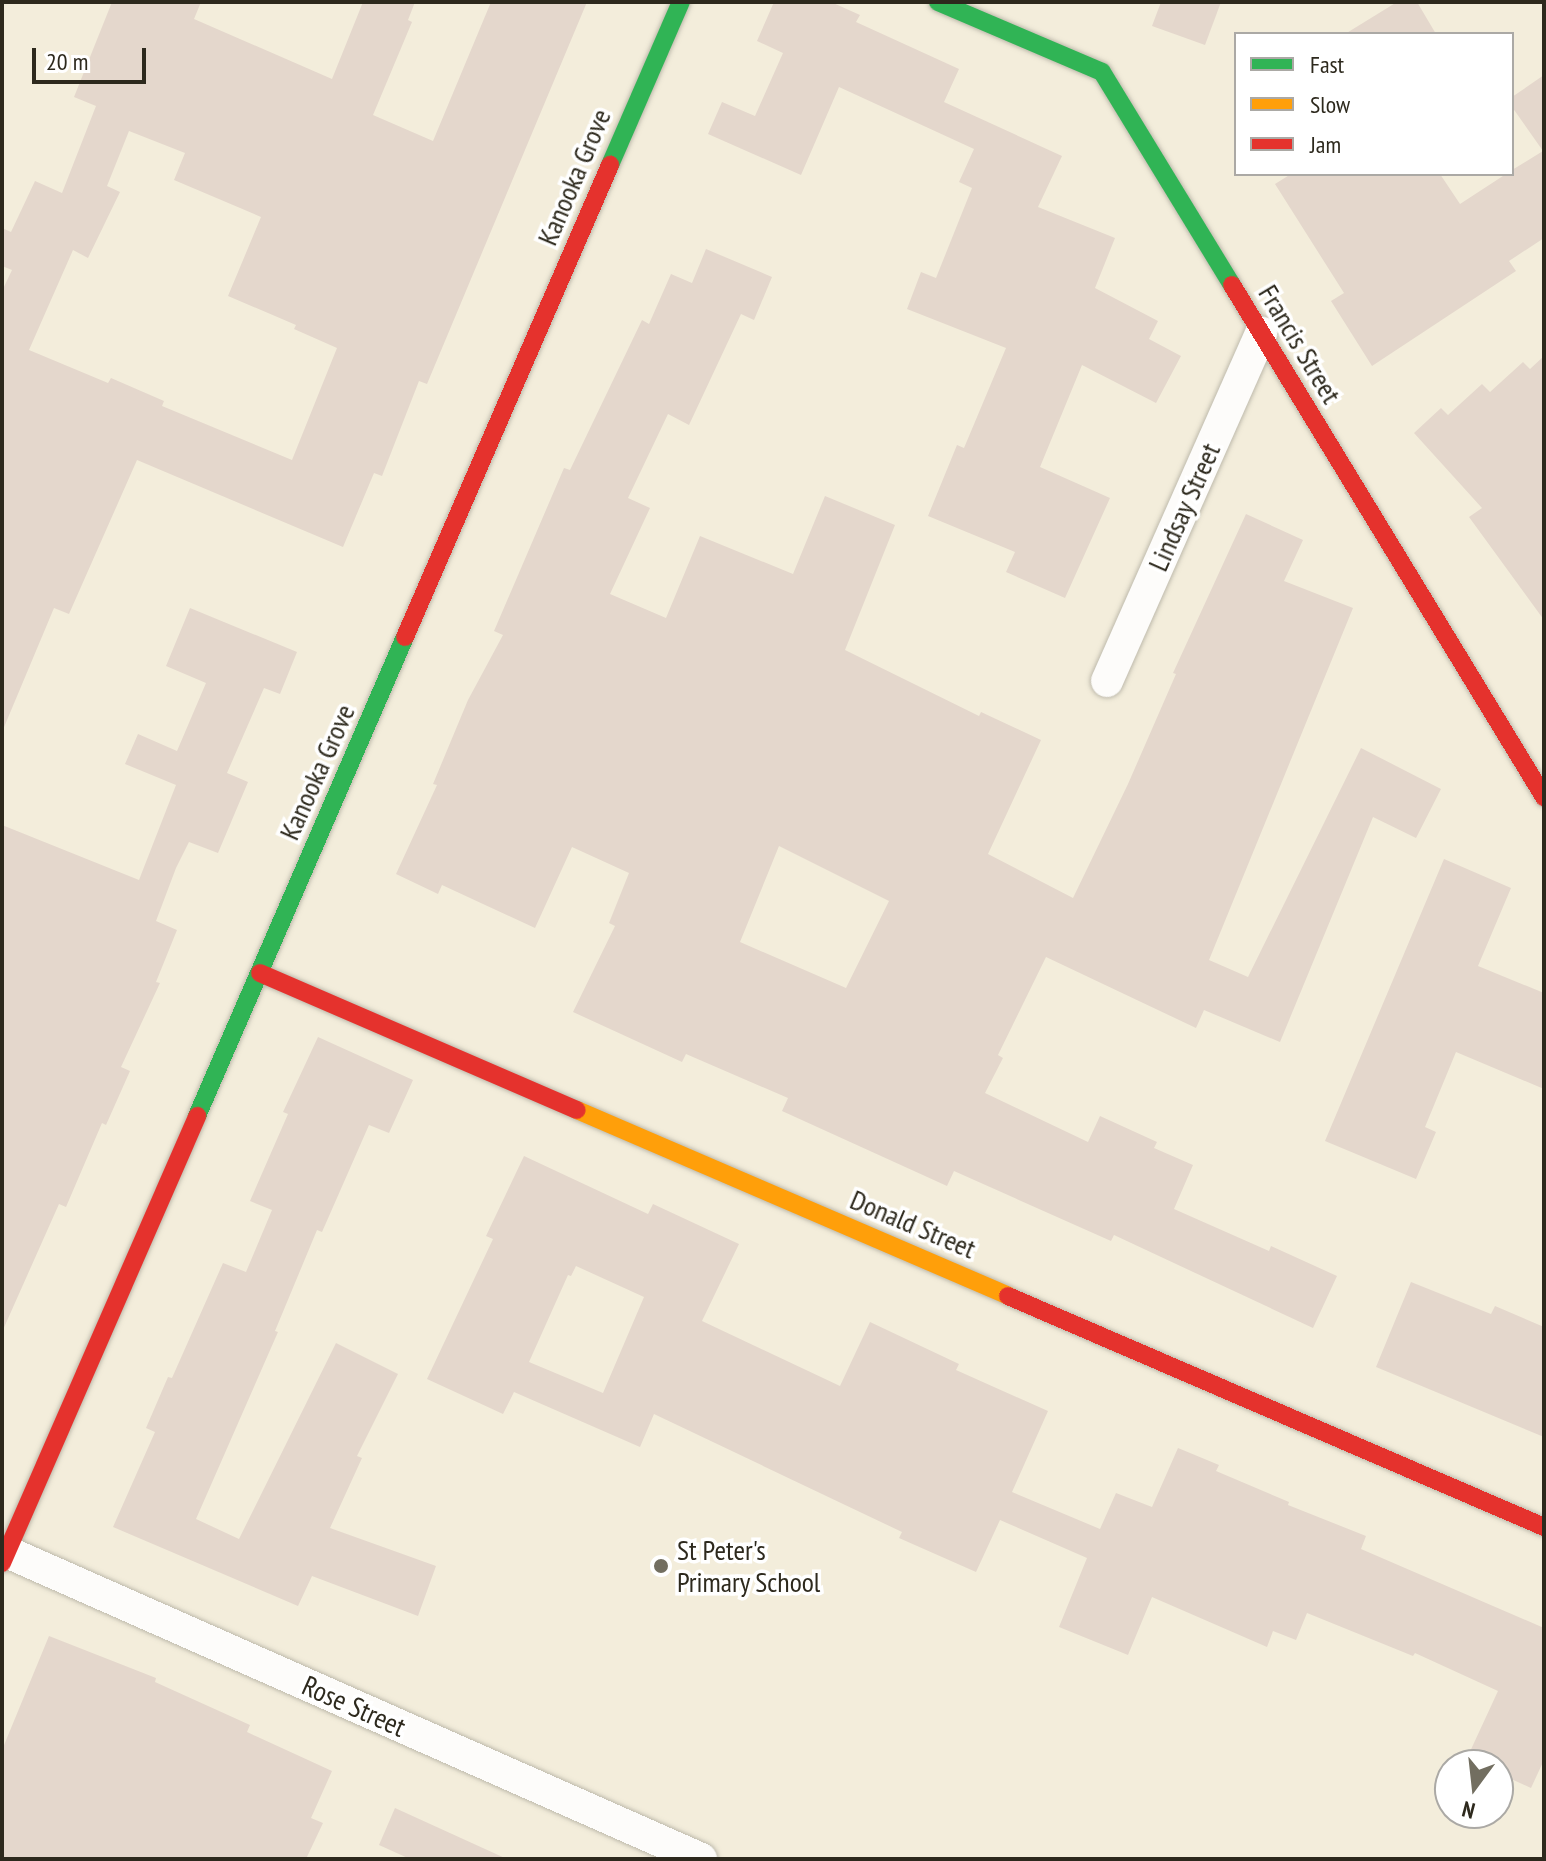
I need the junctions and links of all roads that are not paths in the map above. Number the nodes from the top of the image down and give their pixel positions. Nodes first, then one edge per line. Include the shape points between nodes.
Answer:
1 (681, 2) edge
2 (938, 2) edge
3 (1261, 333) junction
4 (1107, 681) dead end
5 (1544, 797) edge
6 (260, 973) junction
7 (1544, 1527) edge
8 (4, 1558) edge
9 (701, 1859) edge

1 - 6 street, Kanooka Grove
2 - 3 street, Francis Street via 1102,72
3 - 4 street, Lindsay Street
3 - 5 street, Francis Street
6 - 7 street, Donald Street
6 - 8 street, Kanooka Grove
8 - 9 street, Rose Street

